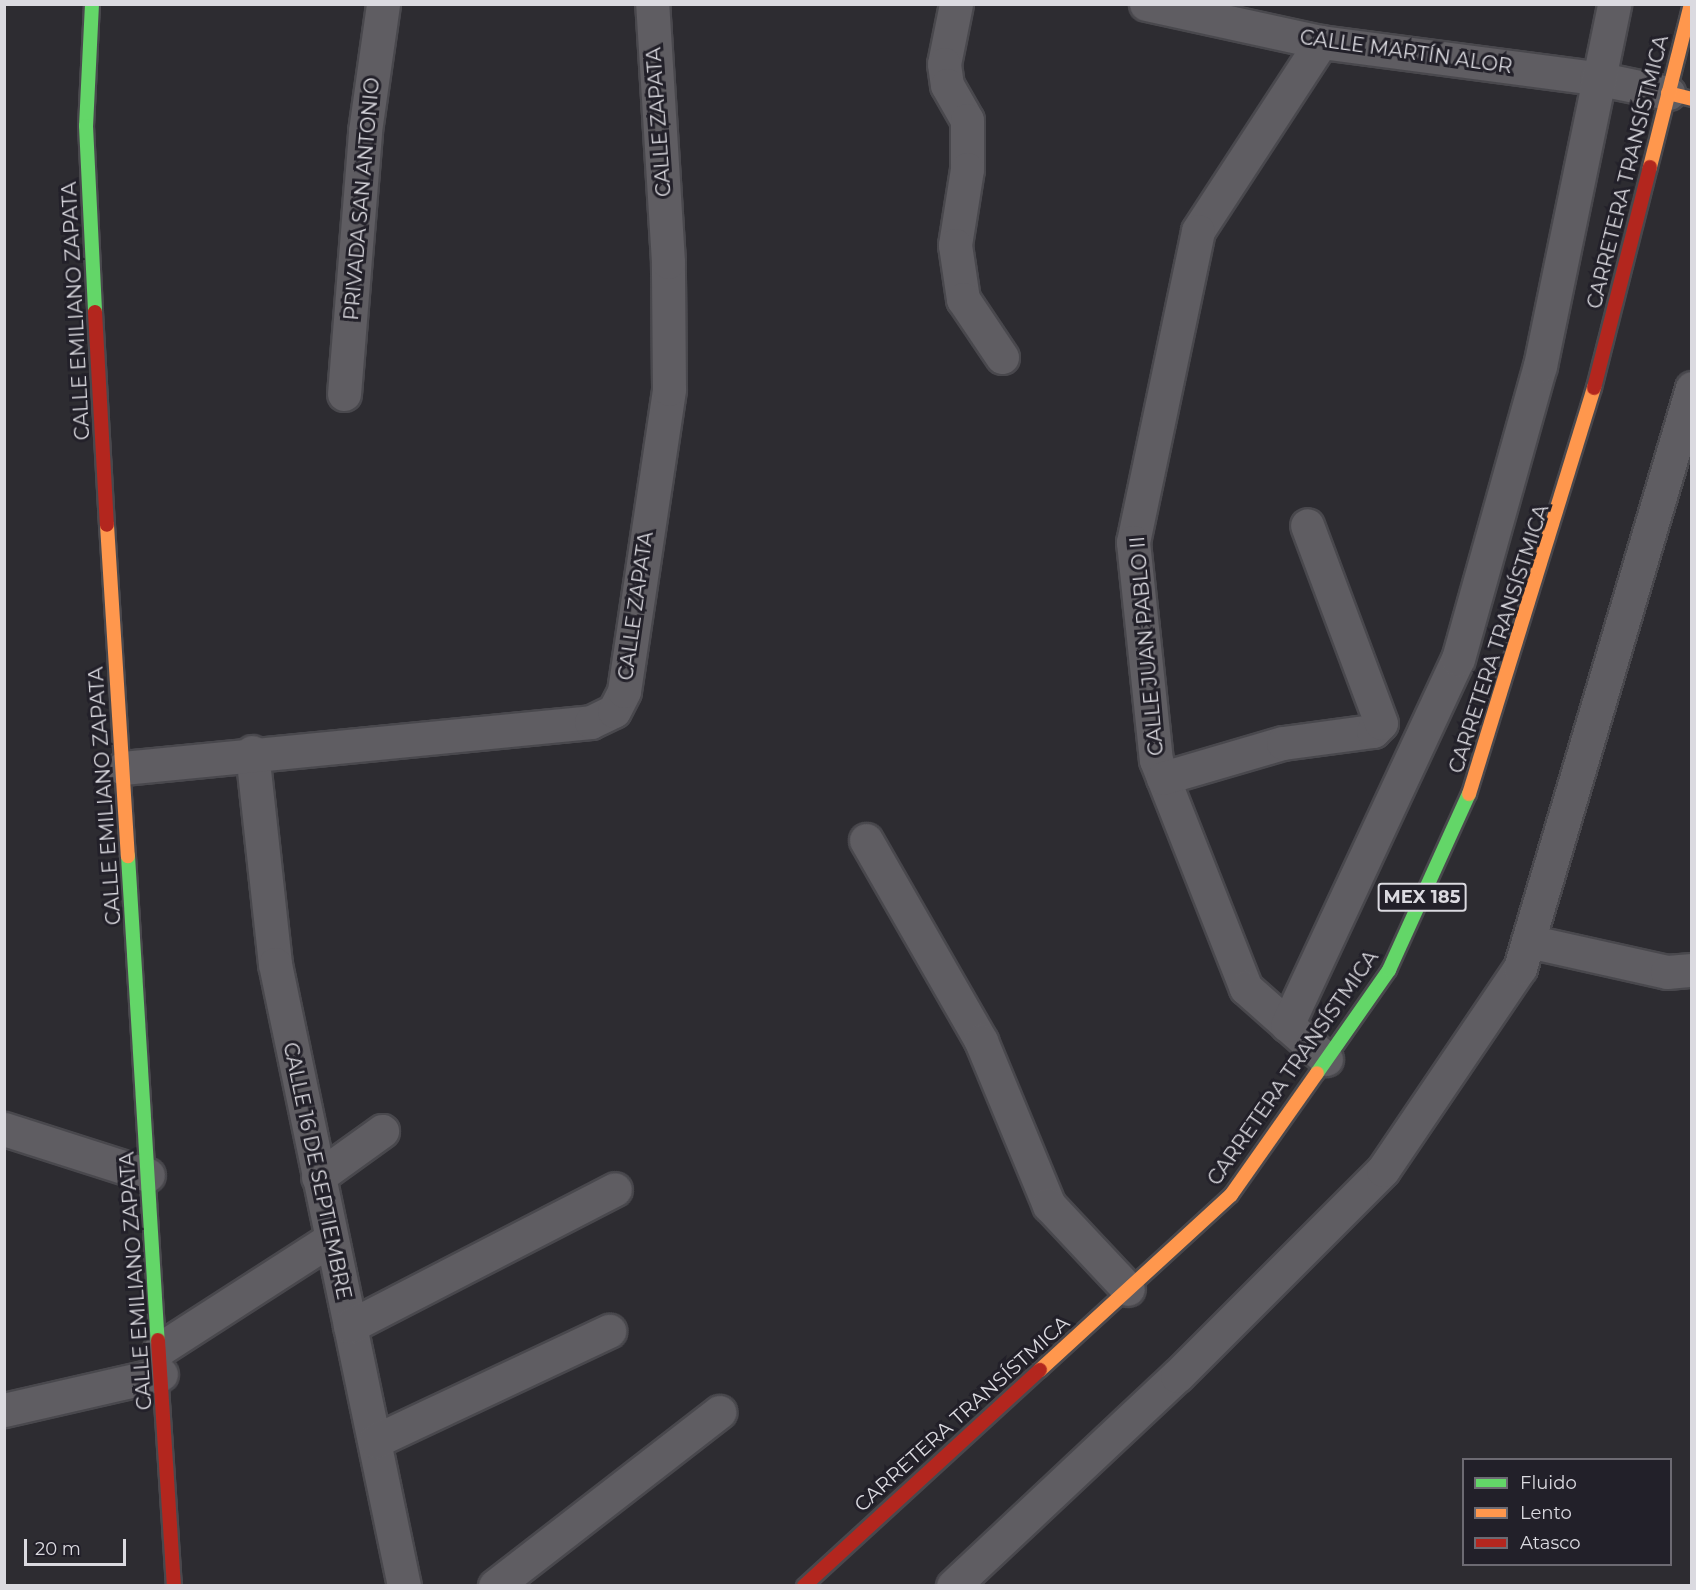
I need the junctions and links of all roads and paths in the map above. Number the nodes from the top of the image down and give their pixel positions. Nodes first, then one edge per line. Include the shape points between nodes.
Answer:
1 (92, 4) edge
2 (383, 4) edge
3 (652, 4) edge
4 (956, 4) edge
5 (1146, 4) edge
6 (1614, 4) edge
7 (1691, 4) edge
8 (1321, 42) junction
9 (1596, 78) junction
10 (1680, 96) edge
11 (1002, 357) dead end
12 (1692, 388) edge
13 (344, 394) dead end
14 (1308, 525) dead end
15 (252, 752) junction
16 (123, 768) junction
17 (1163, 778) junction
18 (866, 840) dead end
19 (1528, 941) junction
20 (1692, 970) edge
21 (1287, 1025) junction
22 (1326, 1059) junction
23 (4, 1129) edge
24 (382, 1131) dead end
25 (148, 1175) junction
26 (318, 1177) junction
27 (615, 1189) dead end
28 (331, 1239) junction
29 (1128, 1289) junction
30 (350, 1326) junction
31 (609, 1331) dead end
32 (160, 1362) junction
33 (4, 1410) edge
34 (719, 1412) dead end
35 (375, 1441) junction
36 (174, 1586) edge
37 (404, 1586) edge
38 (495, 1586) edge
39 (804, 1586) edge
40 (953, 1586) edge

1 - 16 main road, CALLE EMILIANO ZAPATA via 86,126
2 - 13 street, PRIVADA SAN ANTONIO via 365,131
3 - 15 street, CALLE ZAPATA via 668,262 669,388 624,691 614,711 591,722
4 - 11 street via 944,64 947,85 967,120 967,169 955,245 963,299
5 - 8 street, CALLE MARTÍN ALOR
6 - 9 street
7 - 10 main road, CARRETERA TRANSÍSTMICA / MEX 185
8 - 9 street, CALLE MARTÍN ALOR
8 - 17 street, CALLE JUAN PABLO II via 1198,231 1167,366 1133,542 1156,760
9 - 10 street, CALLE MARTÍN ALOR
9 - 21 street via 1540,366 1458,659
10 - 22 main road, CARRETERA TRANSÍSTMICA / MEX 185 via 1579,450 1479,773 1389,970
12 - 19 street
14 - 17 street via 1381,723 1373,731 1283,743
15 - 16 street, CALLE ZAPATA
15 - 26 street, CALLE 16 DE SEPTIEMBRE via 275,964
16 - 25 main road, CALLE EMILIANO ZAPATA
17 - 21 street, CALLE JUAN PABLO II via 1246,988
18 - 29 street via 981,1041 1049,1205
19 - 20 street via 1667,972
19 - 40 street via 1520,968 1383,1170 1177,1376
21 - 22 street, CALLE JUAN PABLO II
22 - 29 main road, CARRETERA TRANSÍSTMICA / MEX 185 via 1231,1195
23 - 25 street
24 - 26 street
25 - 32 main road, CALLE EMILIANO ZAPATA
26 - 28 street, CALLE 16 DE SEPTIEMBRE
27 - 30 street
28 - 30 street, CALLE 16 DE SEPTIEMBRE
28 - 32 street
29 - 39 main road, CARRETERA TRANSÍSTMICA / MEX 185
30 - 35 street, CALLE 16 DE SEPTIEMBRE
31 - 35 street
32 - 33 street
32 - 36 main road, CALLE EMILIANO ZAPATA
34 - 38 street
35 - 37 street, CALLE 16 DE SEPTIEMBRE

